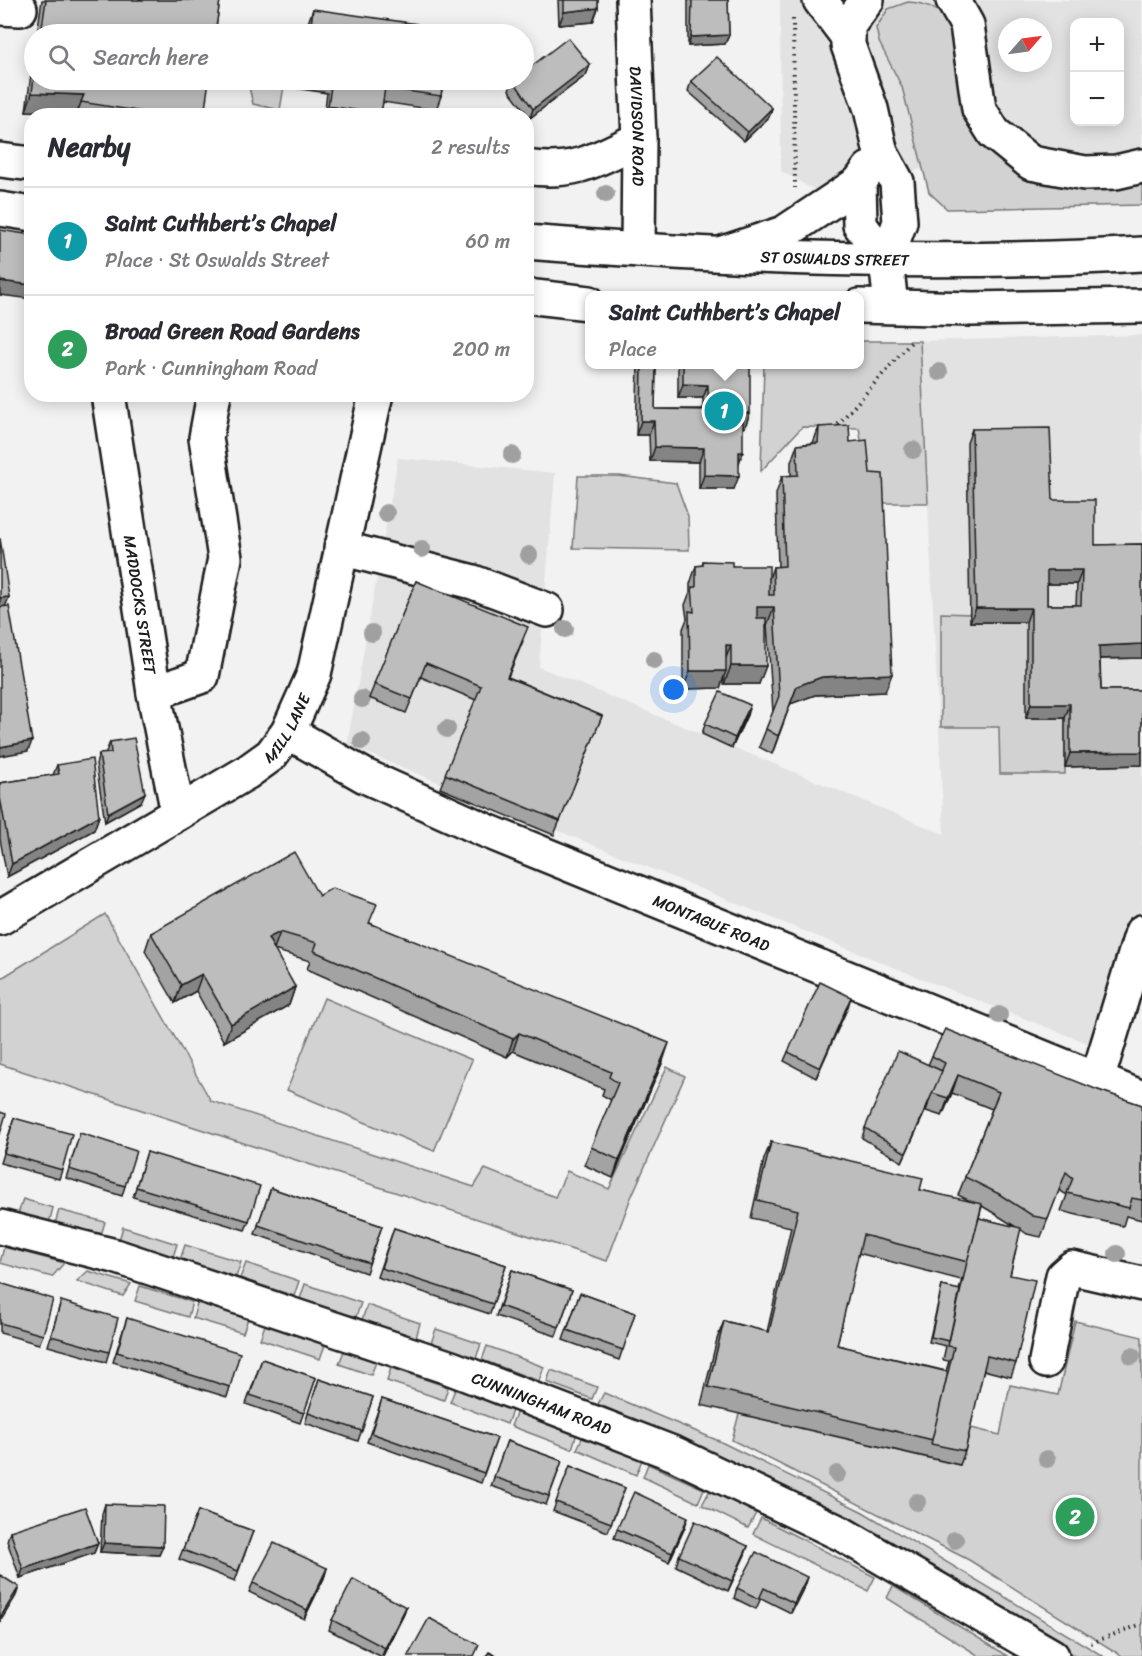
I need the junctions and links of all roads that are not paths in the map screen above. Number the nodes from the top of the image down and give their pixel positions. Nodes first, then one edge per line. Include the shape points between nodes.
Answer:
1 (633, 0) edge
2 (867, 0) edge
3 (953, 0) edge
4 (807, 6) edge
5 (848, 37) junction
6 (639, 139) junction
7 (881, 153) junction
8 (0, 160) edge
9 (24, 163) edge
10 (1142, 166) edge
11 (534, 169) edge
12 (859, 183) junction
13 (0, 209) edge
14 (24, 213) edge
15 (534, 243) edge
16 (638, 250) junction
17 (721, 254) junction
18 (1142, 254) edge
19 (886, 260) junction
20 (534, 297) edge
21 (585, 303) edge
22 (875, 306) edge
23 (1142, 306) edge
24 (109, 402) edge
25 (213, 402) edge
26 (374, 402) edge
27 (341, 548) junction
28 (548, 610) dead end
29 (154, 693) junction
30 (288, 732) junction
31 (178, 813) junction
32 (0, 918) edge
33 (1142, 932) edge
34 (1097, 1080) junction
35 (1142, 1098) edge
36 (0, 1227) edge
37 (1142, 1284) edge
38 (1046, 1361) dead end
39 (1052, 1656) edge

1 - 6 street, DAVIDSON ROAD
2 - 5 street via 848,26
3 - 10 street via 967,25 979,109 994,133 1031,163 1085,173
4 - 5 street
5 - 7 street
6 - 11 street via 581,167
6 - 16 street, DAVIDSON ROAD
7 - 12 street
7 - 19 street via 897,183 900,222
8 - 9 street
12 - 17 street via 796,227
12 - 19 street via 860,225
13 - 14 street
15 - 16 street, ST OSWALDS STREET
16 - 17 street, ST OSWALDS STREET
17 - 19 street, ST OSWALDS STREET
18 - 19 street, ST OSWALDS STREET
19 - 22 street
20 - 21 street
22 - 23 street
24 - 29 street, MADDOCKS STREET
25 - 29 street via 206,438 225,558 202,676
26 - 27 street, MILL LANE
27 - 28 street via 473,582
27 - 30 street, MILL LANE via 314,674
29 - 31 street, MADDOCKS STREET
30 - 31 street, MILL LANE via 271,755
30 - 34 street, MONTAGUE ROAD via 365,776 477,826
31 - 32 street, MILL LANE
33 - 34 street
34 - 35 street, MONTAGUE ROAD
36 - 39 street, CUNNINGHAM ROAD via 115,1256 451,1368 675,1454 842,1534
37 - 38 street via 1072,1268 1063,1276

